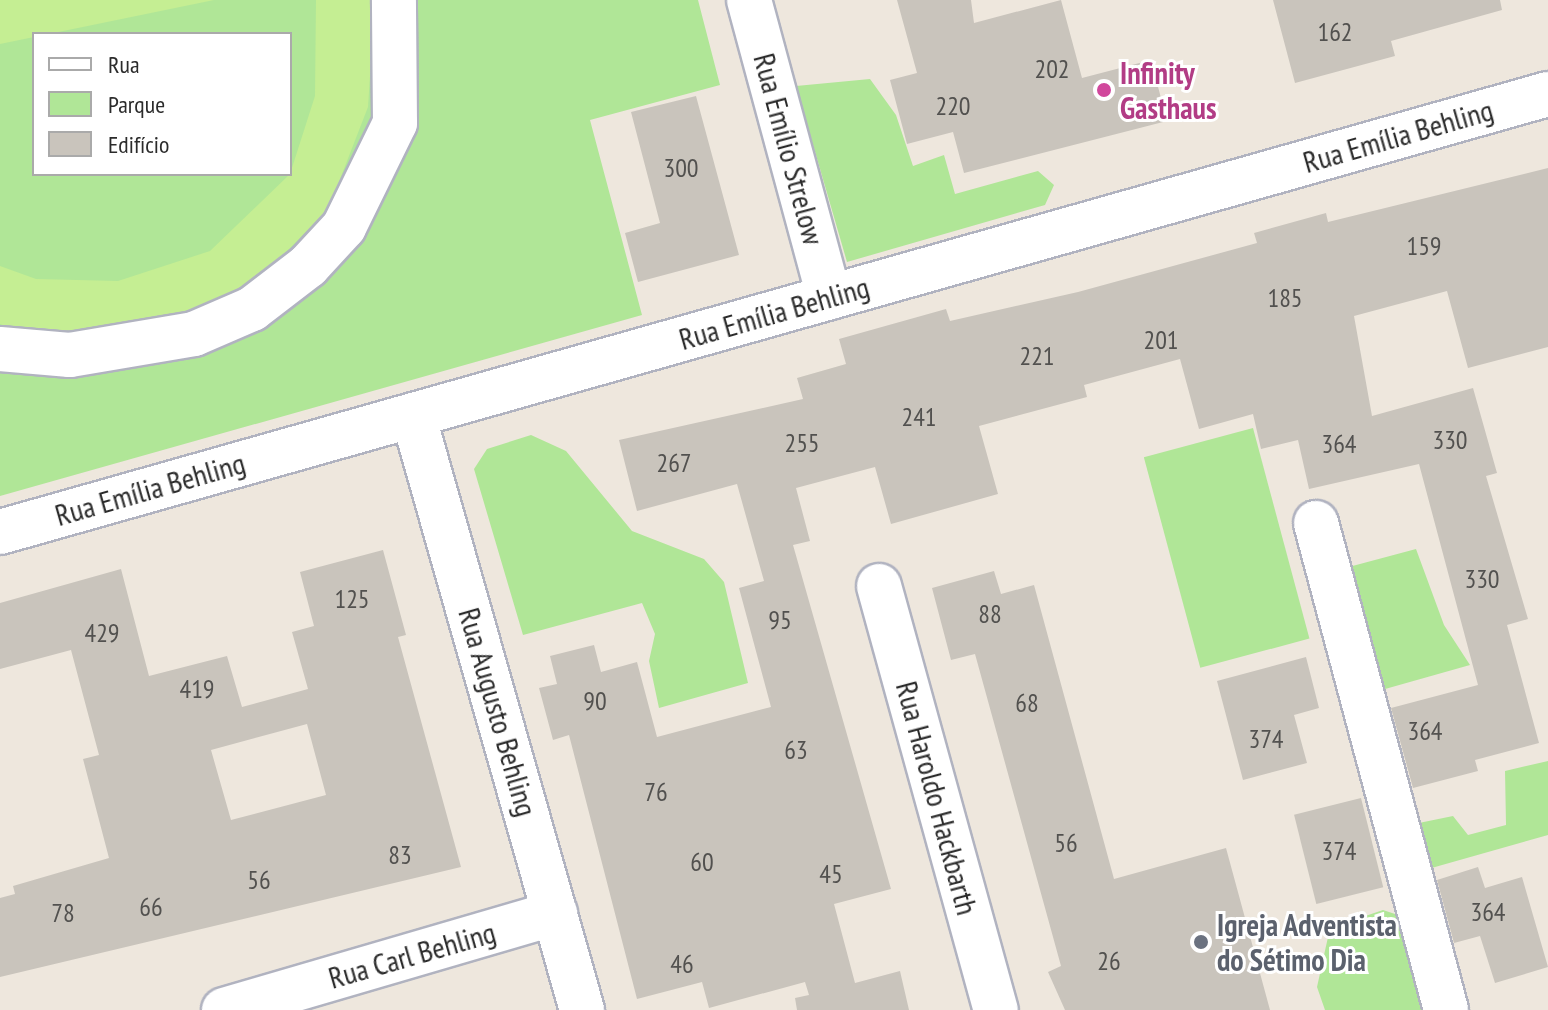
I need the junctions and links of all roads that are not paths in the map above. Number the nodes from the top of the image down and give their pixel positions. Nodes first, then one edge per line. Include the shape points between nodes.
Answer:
1 (394, 0) edge
2 (749, 0) edge
3 (1548, 94) edge
4 (829, 297) junction
5 (0, 349) edge
6 (413, 415) junction
7 (1316, 523) dead end
8 (0, 532) edge
9 (879, 586) dead end
10 (555, 913) junction
11 (224, 1010) edge
12 (582, 1010) edge
13 (996, 1010) edge
14 (1446, 1010) edge

1 - 5 street via 395,123 344,227 308,266 252,309 194,334 70,355
2 - 4 street, Rua Emílio Strelow
3 - 4 street, Rua Emília Behling
4 - 6 street, Rua Emília Behling
6 - 8 street, Rua Emília Behling
6 - 10 street, Rua Augusto Behling
7 - 14 street
9 - 13 street, Rua Haroldo Hackbarth
10 - 11 street, Rua Carl Behling
10 - 12 street, Rua Augusto Behling

